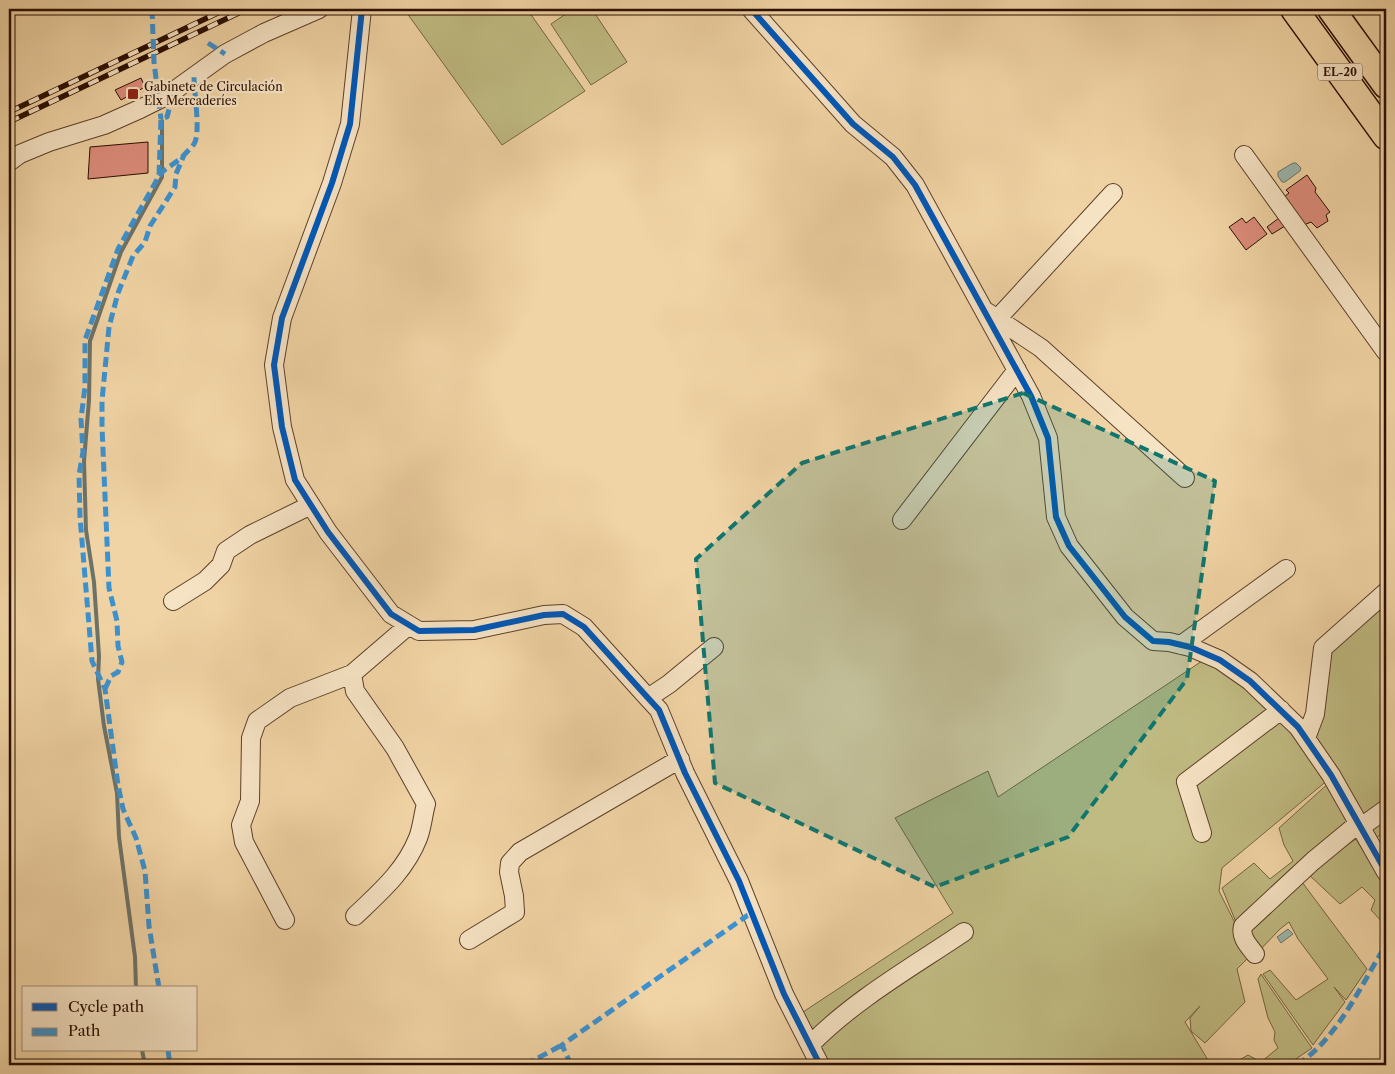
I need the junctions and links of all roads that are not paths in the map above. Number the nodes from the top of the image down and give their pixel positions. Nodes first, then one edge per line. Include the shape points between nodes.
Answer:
1 (319, 9) edge
2 (362, 9) edge
3 (751, 9) edge
4 (1294, 9) edge
5 (1331, 9) edge
6 (1386, 84) edge
7 (1386, 136) edge
8 (1244, 155) dead end
9 (9, 162) edge
10 (1113, 193) dead end
11 (991, 315) junction
12 (1386, 352) edge
13 (1017, 370) junction
14 (1186, 478) dead end
15 (311, 505) junction
16 (902, 520) dead end
17 (1286, 569) dead end
18 (1386, 592) edge
19 (173, 601) dead end
20 (409, 625) junction
21 (1181, 645) junction
22 (714, 647) dead end
23 (352, 674) junction
24 (648, 698) junction
25 (1281, 710) junction
26 (1306, 738) junction
27 (680, 759) junction
28 (1386, 809) edge
29 (1360, 825) junction
30 (1202, 833) dead end
31 (1386, 872) edge
32 (355, 916) dead end
33 (285, 920) dead end
34 (964, 932) dead end
35 (469, 940) dead end
36 (1255, 954) dead end
37 (810, 1045) junction
38 (820, 1065) edge

1 - 9 street via 256,37 168,95 140,109 20,154
2 - 15 street via 350,124 332,183 282,318 274,365 282,427 295,480
3 - 11 street via 853,124 893,157 915,185
4 - 7 highway, EL-20
5 - 6 highway, EL-20
8 - 12 street
10 - 11 street
11 - 13 street
11 - 14 street via 1041,348
13 - 16 street
13 - 21 street via 1048,438 1056,517 1069,546 1125,617 1153,641
15 - 19 street via 250,535 226,551 221,566 205,581
15 - 20 street via 391,614
17 - 21 street
18 - 26 street via 1323,648 1315,714
20 - 23 street
20 - 24 street via 419,631 474,630 563,614 584,627
21 - 25 street via 1220,660 1250,681
22 - 24 street
23 - 32 street via 355,691 395,748 426,804 418,837 405,863 389,884
23 - 33 street via 290,698 257,721 251,738 250,801 241,824 244,842
24 - 27 street via 659,710
25 - 26 street
25 - 30 street via 1186,782
26 - 29 street
27 - 35 street via 520,852 510,863 509,872 515,912
27 - 37 street via 739,881 784,994
28 - 29 street
29 - 31 street
29 - 36 street via 1243,926 1241,932
34 - 37 street via 868,996 825,1029
37 - 38 street

